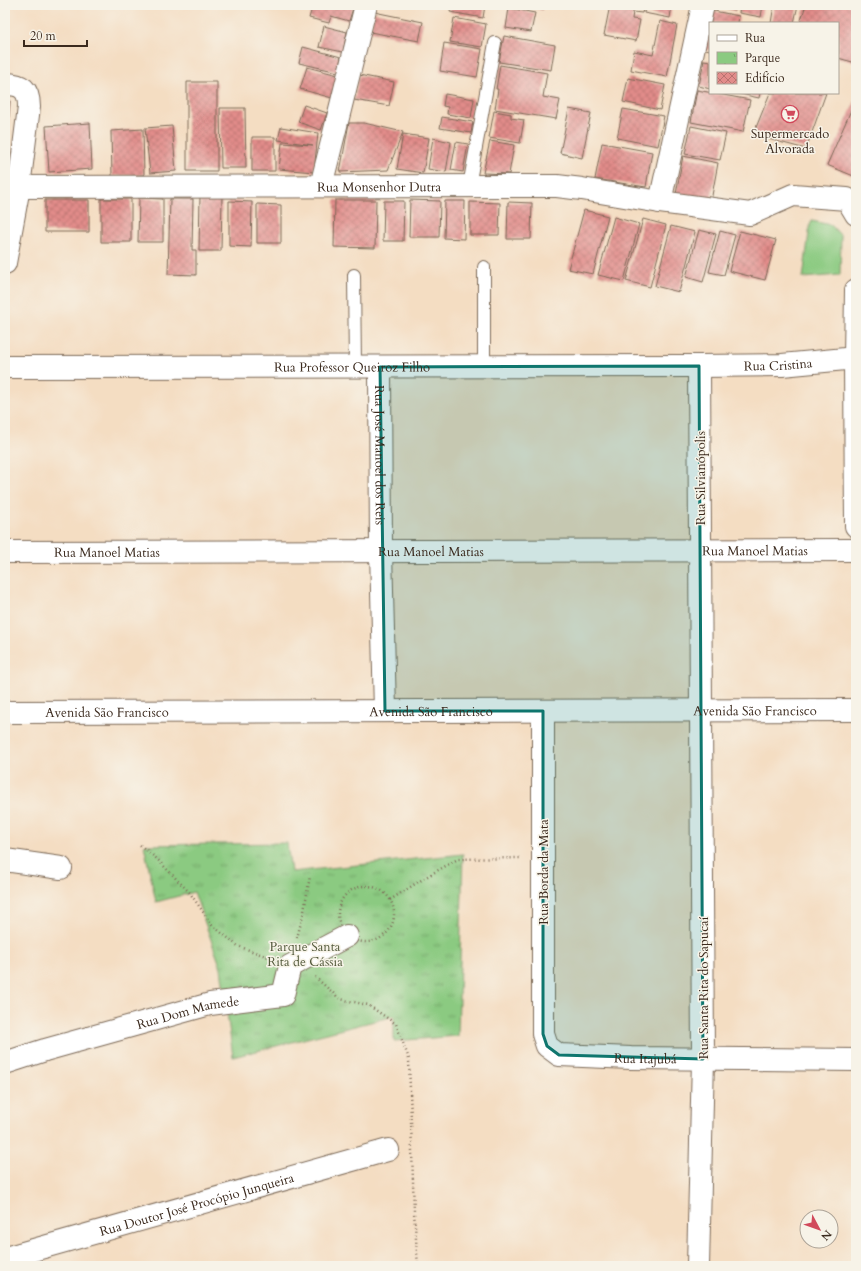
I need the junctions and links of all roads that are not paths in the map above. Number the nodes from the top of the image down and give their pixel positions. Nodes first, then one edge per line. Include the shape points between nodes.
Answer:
1 (366, 5) edge
2 (703, 5) edge
3 (495, 43) dead end
4 (5, 84) edge
5 (321, 186) junction
6 (469, 186) junction
7 (12, 187) edge
8 (660, 202) junction
9 (856, 214) edge
10 (5, 262) edge
11 (484, 267) dead end
12 (354, 275) dead end
13 (856, 290) edge
14 (856, 358) edge
15 (699, 366) junction
16 (5, 367) edge
17 (355, 367) junction
18 (380, 367) junction
19 (484, 367) junction
20 (856, 526) edge
21 (700, 550) junction
22 (856, 550) edge
23 (381, 551) junction
24 (5, 552) edge
25 (701, 710) junction
26 (856, 710) edge
27 (385, 711) junction
28 (543, 711) junction
29 (5, 712) edge
30 (5, 860) edge
31 (61, 868) dead end
32 (347, 936) road end
33 (543, 1034) joint
34 (703, 1059) junction
35 (856, 1060) edge
36 (5, 1063) edge
37 (388, 1150) dead end
38 (5, 1258) edge
39 (698, 1266) edge

1 - 5 street
2 - 8 street
3 - 6 lane
4 - 7 street via 23,88 29,99
5 - 6 street, Rua Monsenhor Dutra
5 - 7 street, Rua Monsenhor Dutra
6 - 8 street, Rua Monsenhor Dutra via 557,186
7 - 10 street
8 - 9 street, Rua Monsenhor Dutra via 750,214 793,195 847,199
11 - 19 lane
12 - 17 lane
13 - 14 street
14 - 15 street, Rua Cristina via 782,365
14 - 20 street
15 - 19 street, Rua Professor Queiroz Filho
15 - 21 street, Rua Silvianópolis
16 - 17 street, Rua Professor Queiroz Filho
17 - 18 street, Rua Professor Queiroz Filho
18 - 19 street, Rua Professor Queiroz Filho
18 - 23 street, Rua José Manoel dos Reis
21 - 22 street, Rua Manoel Matias
21 - 23 street, Rua Manoel Matias
21 - 25 street, Rua Silvianópolis
23 - 24 street, Rua Manoel Matias
23 - 27 street, Rua José Manoel dos Reis
25 - 26 street, Avenida São Francisco
25 - 28 street, Avenida São Francisco
25 - 34 street, Rua Santa Rita do Sapucaí
27 - 28 street, Avenida São Francisco
27 - 29 street, Avenida São Francisco
28 - 33 street, Rua Borda da Mata
30 - 31 street
32 - 36 street, Rua Dom Mamede via 290,966 283,995 210,1004
33 - 34 street, Rua Itajubá via 547,1046 558,1055
34 - 35 street, Rua Itajubá
34 - 39 street, Rua Santa Rita do Sapucaí
37 - 38 street, Rua Doutor José Procópio Junqueira

